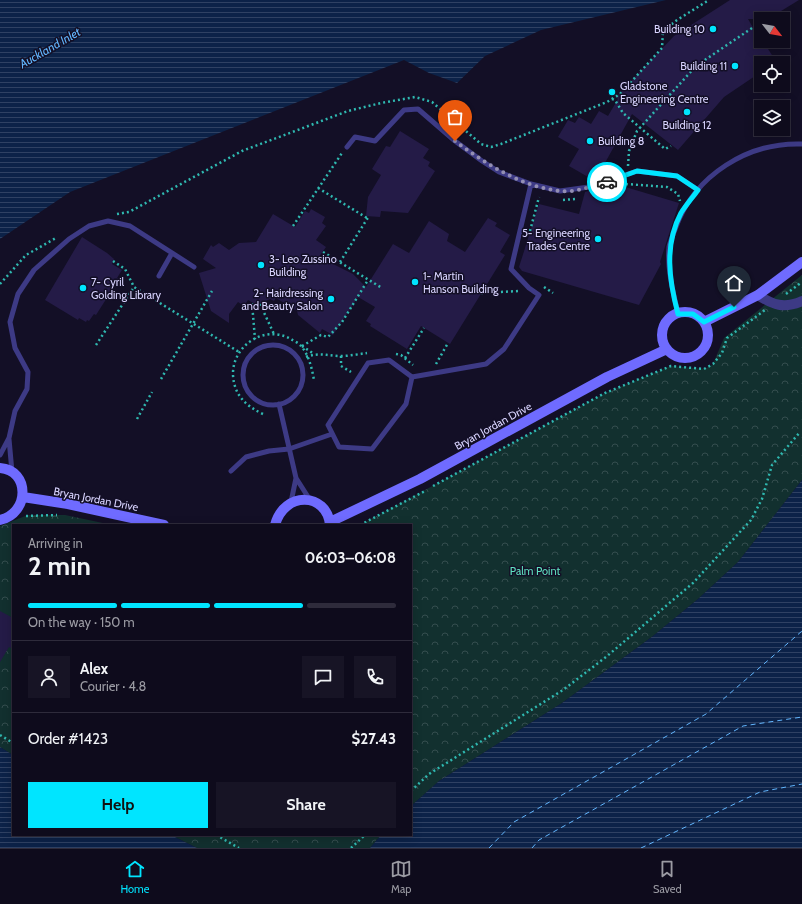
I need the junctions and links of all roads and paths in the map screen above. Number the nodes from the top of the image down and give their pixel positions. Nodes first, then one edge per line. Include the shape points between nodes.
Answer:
1 (754, 27) edge
2 (616, 100) dead end
3 (640, 127) junction
4 (802, 144) edge
5 (671, 146) dead end
6 (347, 147) joint
7 (621, 177) junction
8 (531, 184) junction
9 (318, 188) junction
10 (698, 190) junction
11 (528, 195) junction
12 (540, 196) junction
13 (546, 198) dead end
14 (581, 198) dead end
15 (561, 200) dead end
16 (679, 202) dead end
17 (294, 226) dead end
18 (528, 238) dead end
19 (323, 252) dead end
20 (172, 253) junction
21 (113, 261) dead end
22 (340, 262) junction
23 (802, 262) edge
24 (194, 267) dead end
25 (159, 276) dead end
26 (368, 280) junction
27 (802, 282) edge
28 (526, 285) junction
29 (542, 286) dead end
30 (134, 288) junction
31 (382, 288) dead end
32 (212, 291) dead end
33 (481, 293) dead end
34 (553, 293) dead end
35 (758, 295) junction
36 (802, 301) edge
37 (252, 303) dead end
38 (260, 304) dead end
39 (773, 304) junction
40 (678, 314) junction
41 (704, 322) junction
42 (193, 324) junction
43 (424, 328) dead end
44 (274, 334) junction
45 (255, 339) junction
46 (96, 345) dead end
47 (302, 346) junction
48 (667, 349) junction
49 (239, 352) junction
50 (314, 354) dead end
51 (340, 356) dead end
52 (405, 358) dead end
53 (352, 372) dead end
54 (412, 378) junction
55 (161, 379) dead end
56 (314, 380) dead end
57 (152, 392) dead end
58 (279, 404) junction
59 (263, 414) dead end
60 (137, 419) dead end
61 (800, 432) dead end
62 (332, 434) junction
63 (9, 438) junction
64 (289, 449) junction
65 (0, 455) edge
66 (0, 468) edge
67 (232, 471) dead end
68 (12, 472) junction
69 (296, 478) junction
70 (23, 497) junction
71 (310, 501) junction
72 (291, 502) junction
73 (58, 515) dead end
74 (21, 518) dead end
75 (0, 520) edge
76 (159, 524) edge
77 (275, 524) edge
78 (330, 524) edge
79 (362, 524) edge
80 (0, 735) edge
81 (12, 743) edge
82 (412, 790) edge
83 (218, 836) edge
84 (364, 836) edge
85 (239, 848) edge
86 (351, 848) edge

1 - 3 path via 696,66
2 - 3 path via 623,113
3 - 5 path via 665,149
3 - 7 path via 629,151 628,165
4 - 10 lane via 787,143 756,149 718,169
6 - 8 lane via 354,137 375,141 404,110 418,109 482,161 499,172
6 - 9 path
7 - 8 lane via 589,187 560,191
7 - 10 lane via 637,171 677,176
7 - 16 path via 618,185 667,187 678,194
8 - 11 lane
9 - 17 path
9 - 22 path via 368,217
10 - 40 lane via 681,213 669,247 671,285
11 - 12 path
11 - 28 lane via 511,269
12 - 13 path
12 - 18 path
14 - 15 path
19 - 22 path
20 - 24 lane
20 - 25 lane
20 - 63 lane via 130,226 108,221 89,226 69,239 34,270 18,294 10,322 15,348 28,372 27,389 15,411
21 - 30 path via 125,269
22 - 26 path
23 - 35 main road
26 - 31 path
26 - 47 path via 342,322 328,337 321,335
27 - 39 path
28 - 33 path via 520,291
28 - 54 lane via 539,295 504,349 486,364
29 - 34 path
30 - 42 path
30 - 46 path
32 - 42 path
35 - 39 street
35 - 41 main road
36 - 39 street via 785,306
37 - 45 path
38 - 44 path
39 - 79 path via 727,338 722,353 713,364 704,369 671,366 605,393
40 - 41 main road via 693,314
40 - 48 main road via 671,318 664,329 663,341
41 - 48 main road via 708,338 701,352 687,358
42 - 49 path
42 - 55 path
43 - 52 path
44 - 45 path
44 - 47 path
45 - 49 path
47 - 50 path
47 - 56 path via 312,366
48 - 78 main road, Bryan Jordan Drive via 607,377 420,479
49 - 59 path via 234,362 234,385 246,404
51 - 53 path via 341,366
54 - 62 lane via 406,404 372,449 339,447
54 - 62 lane via 389,360 368,363 328,425
57 - 60 path
58 - 58 lane via 296,394 303,374 296,355 288,348 269,345 252,353 246,361 243,380 246,389 260,402 269,405
58 - 64 lane
61 - 82 path via 772,465 762,499 751,520 693,583 563,690 429,774
62 - 64 lane
63 - 65 lane
63 - 68 lane
64 - 67 lane via 246,457
64 - 69 lane
66 - 68 main road
68 - 70 main road via 22,488
69 - 71 lane
69 - 72 lane
70 - 75 main road via 15,513
70 - 76 main road, Bryan Jordan Drive
71 - 72 main road
71 - 78 main road via 323,509
72 - 77 main road via 277,516
73 - 74 path via 28,515
80 - 81 path
83 - 85 path
84 - 86 path

